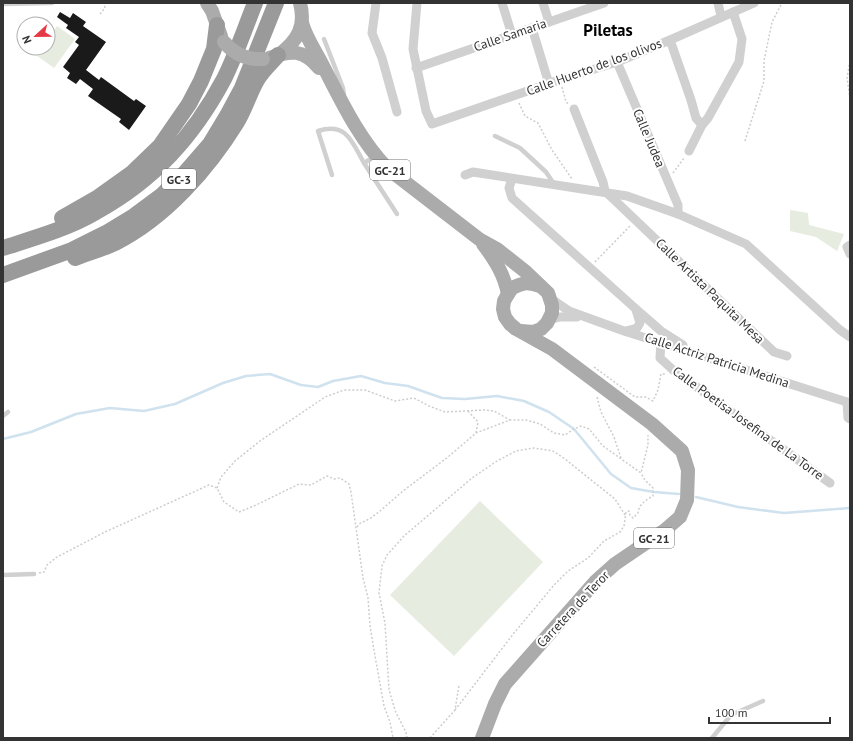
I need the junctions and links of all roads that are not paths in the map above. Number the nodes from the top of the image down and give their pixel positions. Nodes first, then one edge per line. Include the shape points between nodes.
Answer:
1 (52, 3) edge
2 (207, 3) edge
3 (218, 3) edge
4 (255, 3) edge
5 (276, 3) edge
6 (300, 3) edge
7 (376, 3) edge
8 (425, 3) edge
9 (502, 3) edge
10 (543, 3) edge
11 (604, 3) edge
12 (718, 3) edge
13 (754, 3) edge
14 (3, 4) edge
15 (416, 5) edge
16 (733, 12) junction
17 (721, 16) junction
18 (216, 22) junction
19 (549, 22) junction
20 (302, 23) junction
21 (532, 28) junction
22 (512, 35) junction
23 (324, 38) dead end
24 (670, 40) junction
25 (279, 54) junction
26 (617, 62) junction
27 (416, 68) junction
28 (328, 77) junction
29 (549, 84) junction
30 (574, 109) road end
31 (348, 112) junction
32 (396, 112) dead end
33 (702, 125) junction
34 (495, 136) dead end
35 (689, 151) road end
36 (370, 160) junction
37 (332, 175) dead end
38 (465, 175) dead end
39 (512, 178) junction
40 (554, 184) junction
41 (605, 192) junction
42 (641, 200) junction
43 (397, 214) dead end
44 (678, 214) junction
45 (636, 220) junction
46 (479, 239) junction
47 (3, 242) edge
48 (3, 248) edge
49 (3, 275) edge
50 (3, 281) edge
51 (540, 286) junction
52 (508, 294) junction
53 (550, 298) junction
54 (636, 309) junction
55 (584, 317) junction
56 (548, 322) junction
57 (516, 329) junction
58 (624, 331) junction
59 (850, 337) edge
60 (661, 342) junction
61 (552, 349) junction
62 (704, 356) junction
63 (787, 356) dead end
64 (849, 402) edge
65 (8, 412) dead end
66 (3, 416) edge
67 (850, 420) edge
68 (830, 483) dead end
69 (34, 574) road end
70 (3, 575) edge
71 (763, 701) dead end
72 (482, 738) edge
73 (712, 738) edge

1 - 14 lane
2 - 18 main road, GC-21
3 - 18 main road, GC-21
4 - 48 highway, GC-3 via 211,102 193,130 170,157 147,178 96,212 62,228
5 - 49 highway, GC-3 via 242,88 210,144 184,174 156,200 106,233 72,250
6 - 20 main road, GC-21
7 - 32 street via 372,33 382,58
8 - 15 street
9 - 22 street
10 - 19 street
11 - 19 street, Calle Samaria
12 - 17 street
13 - 16 street, Calle Huerto de los olivos
15 - 27 street via 413,49
16 - 17 street, Calle Huerto de los olivos
16 - 33 street via 742,39 739,62
17 - 24 street, Calle Huerto de los olivos
18 - 25 main road, GC-21, bridge via 224,42 234,52 257,59
18 - 47 highway via 214,48 201,81 189,104 160,146 132,173 97,198 36,231
19 - 21 street, Calle Samaria
20 - 25 main road, GC-21 via 298,36
20 - 28 main road, GC-21 via 305,35
21 - 22 street, Calle Samaria
21 - 29 street
22 - 27 street, Calle Samaria
23 - 31 lane via 343,88
24 - 26 street, Calle Huerto de los olivos
24 - 33 street via 696,118
25 - 28 main road, GC-21 via 304,54
25 - 50 highway via 256,81 238,120 219,149 195,180 172,203 116,242 94,252
26 - 29 street, Calle Huerto de los olivos
26 - 44 street, Calle Judea via 678,205
27 - 29 street, Calle Huerto de los olivos via 426,111 432,124
28 - 31 main road, GC-21
30 - 41 street
31 - 36 main road, GC-21
33 - 35 street
34 - 40 lane via 520,148 546,172
36 - 37 lane via 349,136 338,129 329,127 318,131
36 - 43 lane
36 - 46 main road, GC-21 via 387,168
38 - 39 street via 473,172
39 - 40 street
39 - 54 street via 508,188 512,198
40 - 41 street
41 - 42 street
41 - 45 street, Calle Artista Paquita Mesa
42 - 44 street
42 - 45 street via 634,202 632,209
44 - 59 street via 746,244
45 - 63 street, Calle Artista Paquita Mesa via 774,352
46 - 51 main road, GC-21 via 497,249
46 - 52 main road, GC-21 via 498,266
51 - 52 main road via 526,283 512,288
51 - 53 main road, GC-21
52 - 57 main road, GC-21 via 503,309 508,321
53 - 55 street, Calle Actriz Patricia Medina via 568,312
53 - 56 main road via 552,313
54 - 58 street via 640,323 637,328
54 - 62 street via 673,340
55 - 56 street, Calle Actriz Patricia Medina via 560,317
55 - 58 street, Calle Actriz Patricia Medina
56 - 57 main road via 533,332
56 - 61 main road
57 - 61 main road, GC-21
58 - 60 street, Calle Actriz Patricia Medina
60 - 62 street, Calle Actriz Patricia Medina
60 - 68 street, Calle Poetisa Josefina de La Torre via 660,358 673,370
61 - 72 main road, Carretera de Teror / GC-21 via 652,424 682,451 688,470 687,500 680,517 615,564 596,581 505,684
62 - 64 street, Calle Actriz Patricia Medina
64 - 67 street
65 - 66 lane
69 - 70 lane
71 - 73 lane via 731,715

